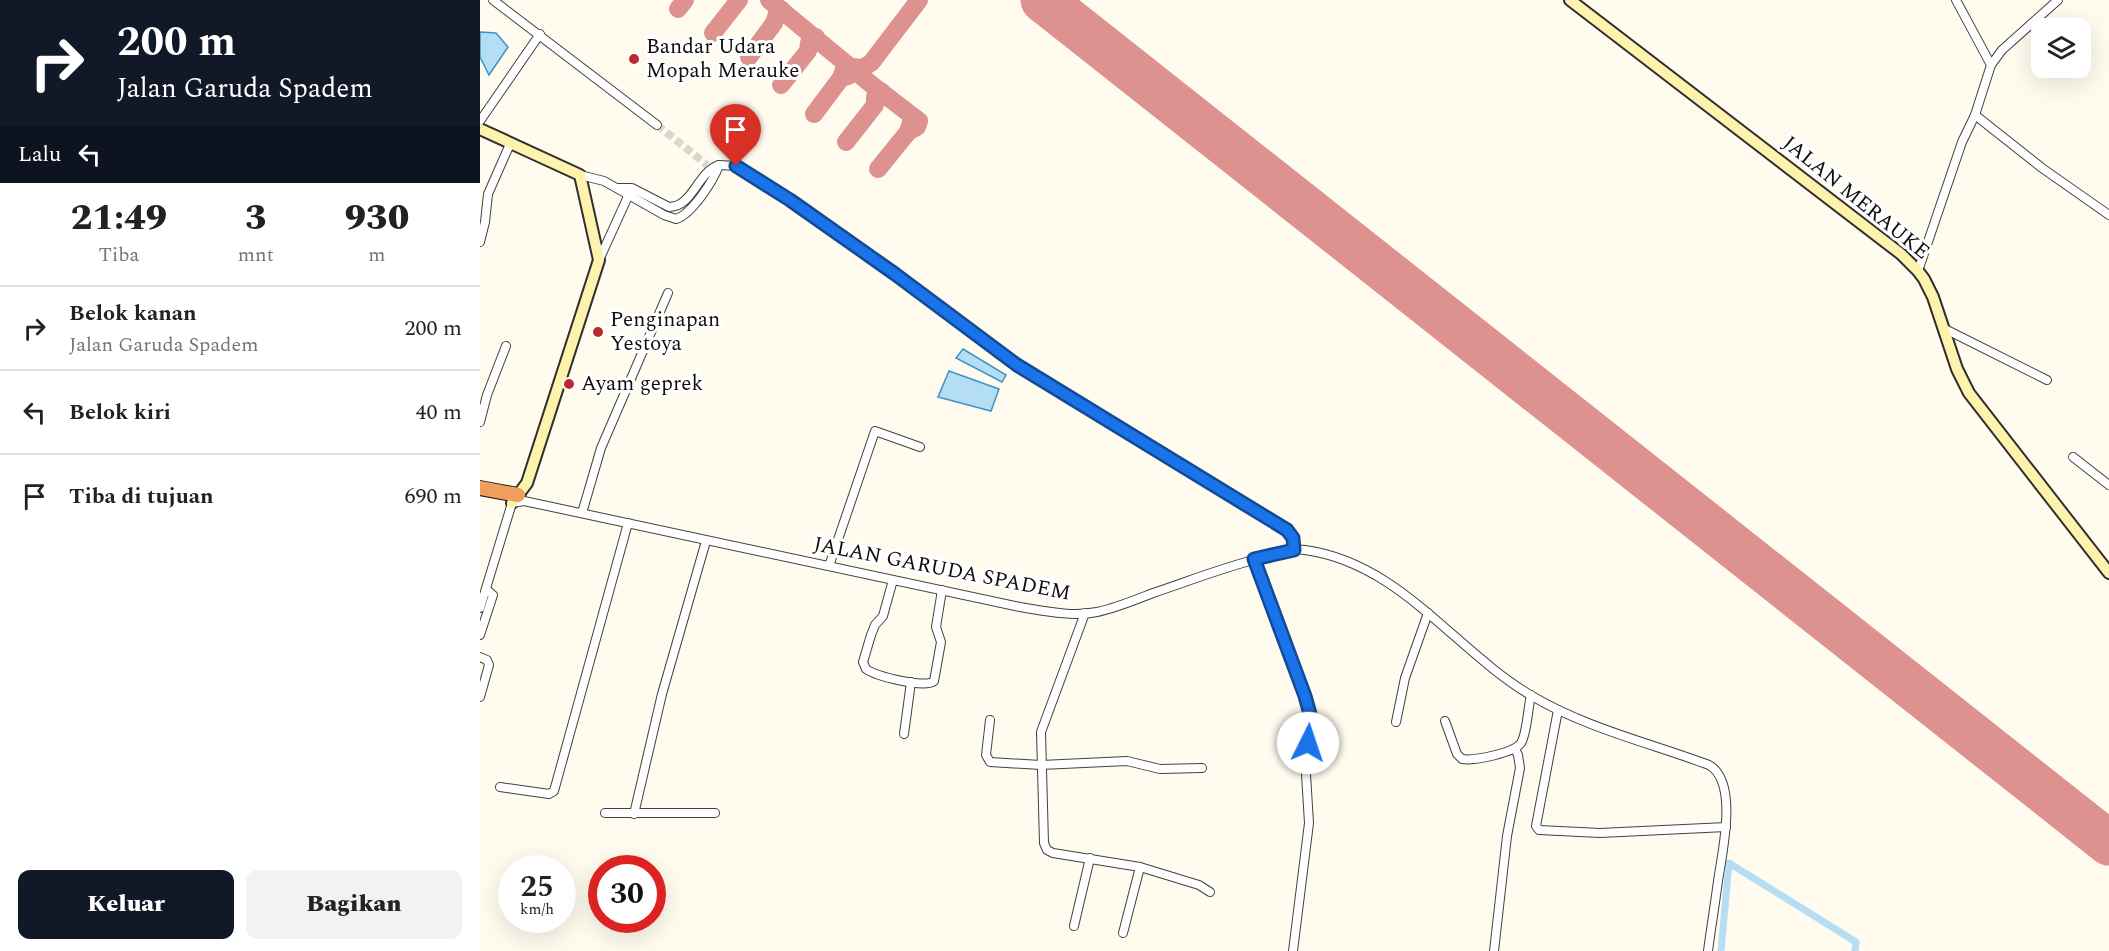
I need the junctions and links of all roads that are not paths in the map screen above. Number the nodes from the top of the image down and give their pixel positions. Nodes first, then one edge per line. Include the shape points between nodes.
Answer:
1 (494, 0) edge
2 (1570, 0) edge
3 (1956, 0) edge
4 (2058, 0) edge
5 (540, 34) junction
6 (1991, 65) junction
7 (1975, 115) junction
8 (480, 122) edge
9 (657, 125) tunnel mouth
10 (480, 129) edge
11 (510, 144) junction
12 (713, 168) junction
13 (580, 175) junction
14 (619, 188) junction
15 (632, 188) junction
16 (629, 196) junction
17 (2109, 214) edge
18 (480, 242) edge
19 (599, 260) junction
20 (1918, 271) junction
21 (668, 293) dead end
22 (1943, 328) junction
23 (506, 346) dead end
24 (2048, 380) dead end
25 (480, 422) edge
26 (920, 447) dead end
27 (2073, 457) dead end
28 (2109, 484) edge
29 (480, 488) edge
30 (480, 497) edge
31 (518, 500) junction
32 (582, 513) junction
33 (628, 523) junction
34 (706, 541) junction
35 (1294, 550) junction
36 (1254, 559) junction
37 (829, 566) junction
38 (2109, 573) edge
39 (893, 580) junction
40 (486, 589) junction
41 (942, 590) junction
42 (480, 608) edge
43 (1428, 613) junction
44 (1085, 614) junction
45 (480, 634) edge
46 (480, 657) edge
47 (911, 682) junction
48 (1531, 695) junction
49 (480, 698) edge
50 (1558, 710) junction
51 (990, 720) dead end
52 (1445, 721) dead end
53 (1396, 722) dead end
54 (904, 734) dead end
55 (1515, 749) junction
56 (1041, 765) junction
57 (1202, 768) dead end
58 (500, 787) dead end
59 (605, 813) dead end
60 (714, 813) dead end
61 (634, 814) junction
62 (1726, 827) junction
63 (1090, 858) junction
64 (1140, 867) junction
65 (1210, 892) dead end
66 (1074, 927) dead end
67 (1123, 933) dead end
68 (1293, 951) edge
69 (1494, 951) edge
70 (1708, 951) edge

1 - 5 street
2 - 20 street, JALAN MERAUKE
3 - 6 street
4 - 6 street via 2002,50
5 - 8 street
5 - 9 street
6 - 7 street
7 - 17 street
7 - 20 street
10 - 11 street
11 - 13 street
11 - 18 street via 488,194
12 - 15 street via 676,207
12 - 16 street via 689,211 676,219
12 - 35 street via 736,166 790,200 1017,365 1280,525 1291,535
13 - 14 street
13 - 19 street
14 - 15 street
14 - 16 street
15 - 16 street
16 - 19 street
19 - 31 street
20 - 22 street, JALAN MERAUKE via 1933,297
21 - 32 street via 601,448
22 - 24 street
22 - 38 street, JALAN MERAUKE via 1969,393
23 - 25 street
26 - 37 street via 875,431
27 - 28 street
29 - 31 highway
30 - 31 highway
31 - 32 street, JALAN GARUDA SPADEM
31 - 40 street
32 - 33 street, JALAN GARUDA SPADEM
33 - 34 street, JALAN GARUDA SPADEM
33 - 58 street via 554,791 549,794
34 - 37 street, JALAN GARUDA SPADEM
34 - 61 street via 662,694
35 - 36 street, JALAN GARUDA SPADEM
35 - 43 street, JALAN GARUDA SPADEM via 1322,554 1366,570
36 - 44 street, JALAN GARUDA SPADEM
36 - 68 street via 1310,714 1305,758 1309,823
37 - 39 street, JALAN GARUDA SPADEM
39 - 41 street, JALAN GARUDA SPADEM
39 - 47 street via 863,662 876,675
40 - 42 street
40 - 45 street via 493,595
41 - 44 street, JALAN GARUDA SPADEM via 1029,608
41 - 47 street via 936,627 941,642 934,681
43 - 48 street, JALAN GARUDA SPADEM via 1485,663
43 - 53 street via 1405,678
44 - 56 street via 1044,722
46 - 49 street via 489,666
47 - 54 street
48 - 50 street, JALAN GARUDA SPADEM
48 - 55 street via 1522,741
50 - 62 street, JALAN GARUDA SPADEM via 1713,767 1725,792
50 - 62 street via 1536,826 1539,830 1600,833
51 - 56 street via 988,761
52 - 55 street via 1462,759
55 - 69 street via 1520,768 1507,836
56 - 57 street via 1127,761 1160,769
56 - 63 street via 1046,847 1053,853
59 - 61 street
60 - 61 street
62 - 70 street, JALAN GARUDA SPADEM
63 - 64 street
63 - 66 street
64 - 65 street
64 - 67 street

